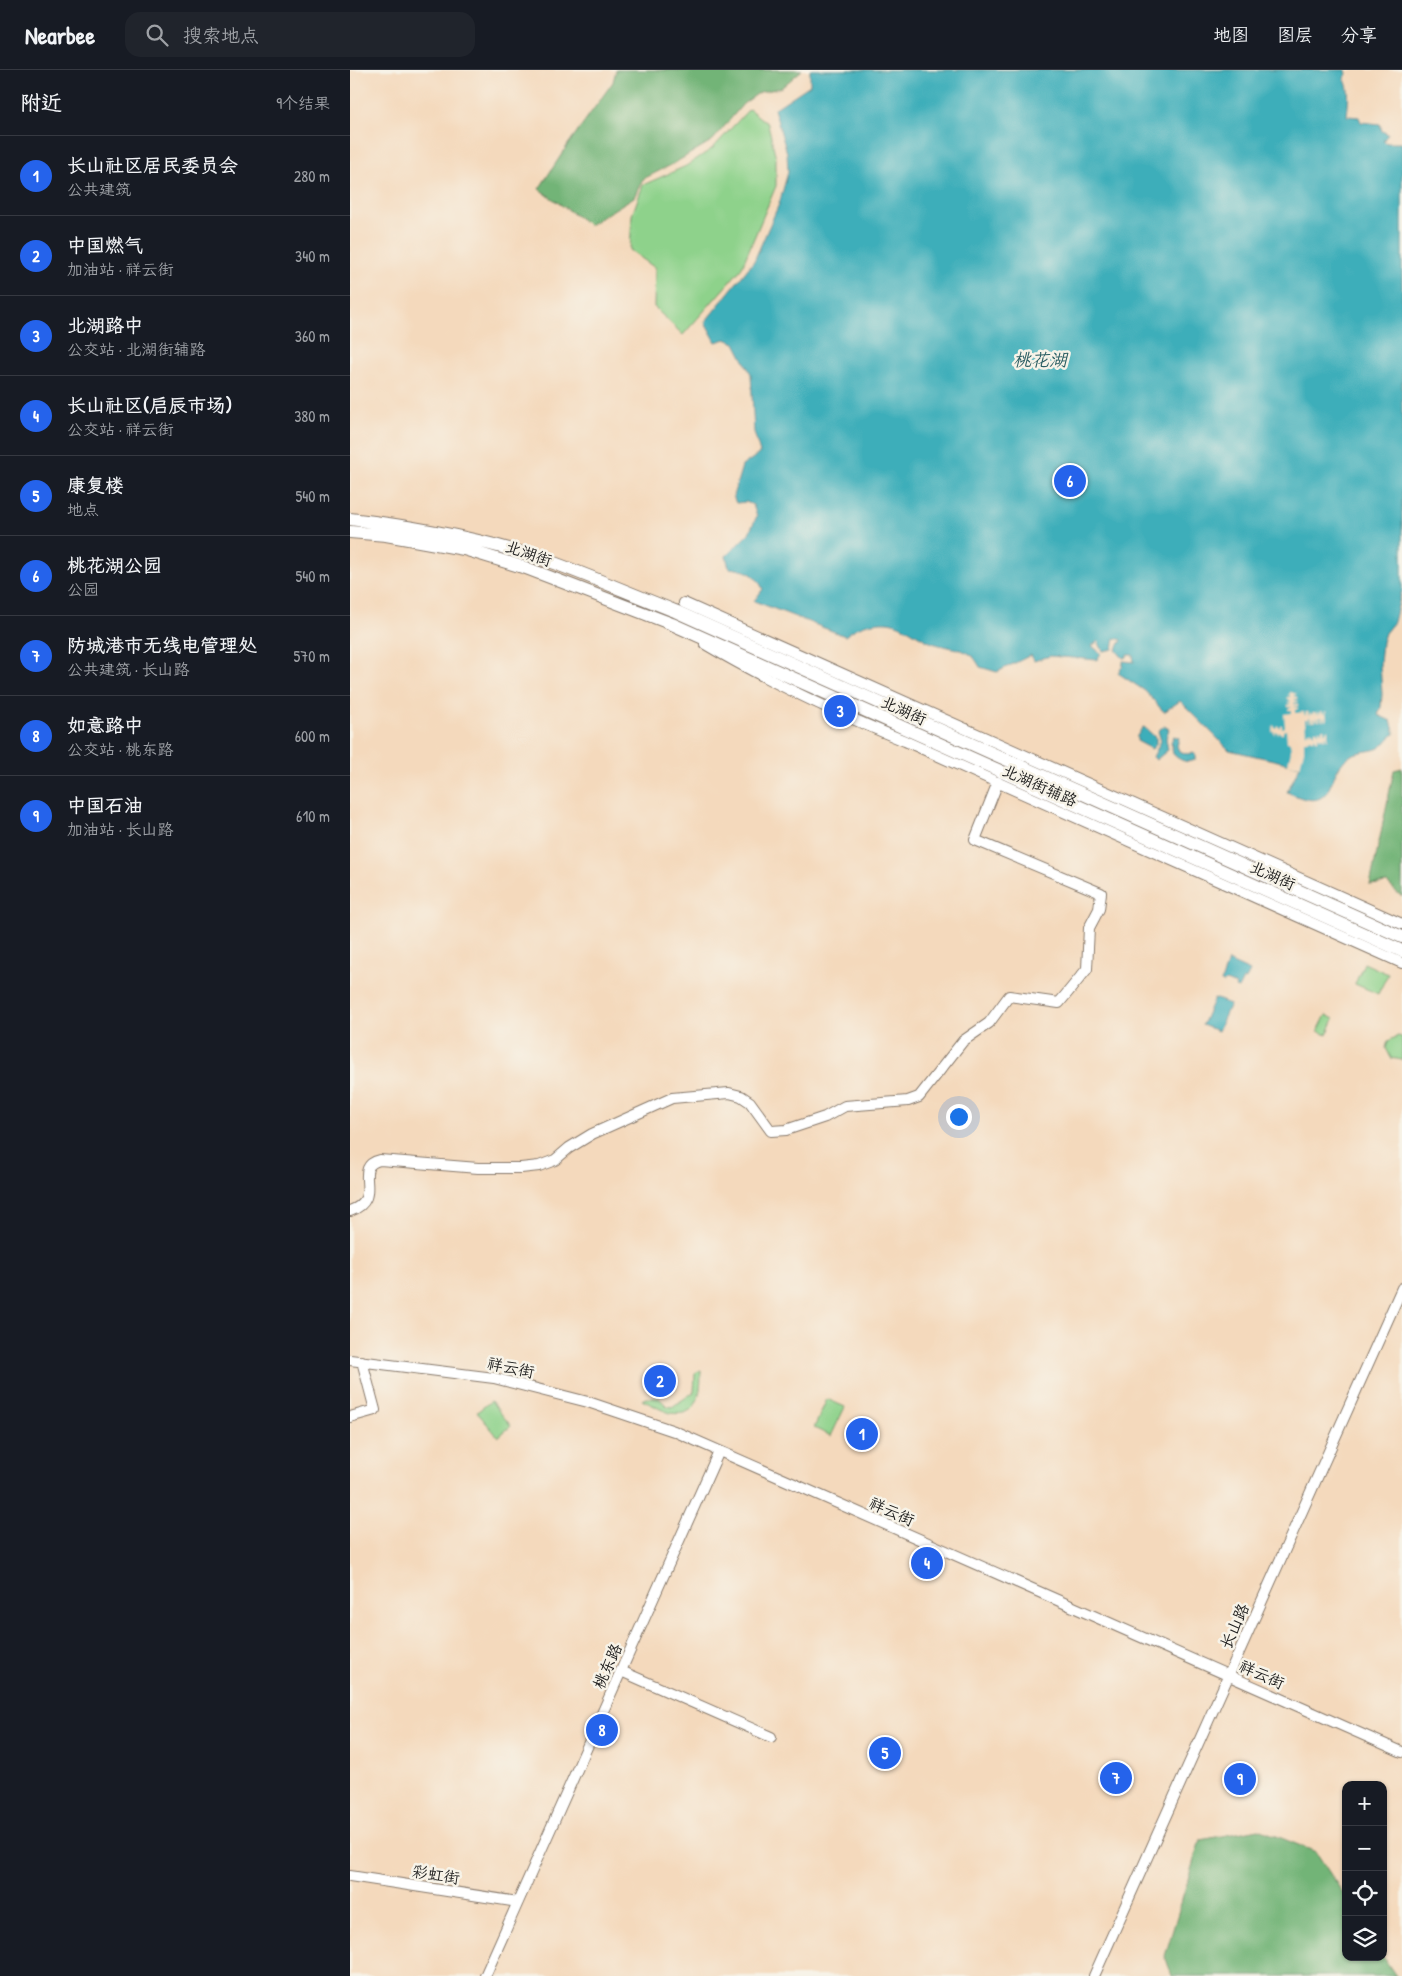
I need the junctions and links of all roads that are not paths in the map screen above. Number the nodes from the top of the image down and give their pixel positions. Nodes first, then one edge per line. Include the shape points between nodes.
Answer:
1 (350, 519) edge
2 (350, 532) edge
3 (684, 603) dead end
4 (960, 759) junction
5 (998, 782) junction
6 (1076, 811) junction
7 (1402, 924) edge
8 (1355, 936) junction
9 (1402, 937) edge
10 (1402, 951) edge
11 (1402, 963) edge
12 (350, 1211) edge
13 (1402, 1288) edge
14 (350, 1360) edge
15 (362, 1361) junction
16 (350, 1417) edge
17 (719, 1451) junction
18 (621, 1671) junction
19 (1228, 1676) junction
20 (771, 1737) dead end
21 (1402, 1752) edge
22 (350, 1876) edge
23 (518, 1902) junction
24 (485, 1976) edge
25 (1094, 1976) edge

1 - 9 main road, 北湖街 via 410,526 482,542 553,563 674,611
2 - 4 main road, 北湖街 via 386,535 464,550 526,568 672,624
3 - 7 street, 北湖街辅路
4 - 5 street, 北湖街辅路
4 - 6 main road, 北湖街
5 - 6 street, 北湖街辅路
5 - 12 street via 975,840 1102,893 1099,909 1089,928 1087,969 1059,1003 1009,996 990,1023 963,1041 919,1097 908,1101 845,1106 825,1117 786,1130 771,1131 750,1102 741,1096 672,1098 592,1134 555,1160 539,1166 478,1168 373,1161 360,1169 364,1194 361,1204
6 - 8 main road, 北湖街
8 - 10 main road, 北湖街
8 - 11 street
13 - 19 street, 长山路
14 - 15 street, 祥云街
15 - 16 street via 375,1410
15 - 17 street, 祥云街 via 494,1378 528,1386 674,1431
17 - 18 street, 桃东路
17 - 19 street, 祥云街
18 - 20 street
18 - 23 street, 桃东路
19 - 21 street, 祥云街
19 - 25 street, 长山路
22 - 23 street, 彩虹街
23 - 24 street, 桃东路

